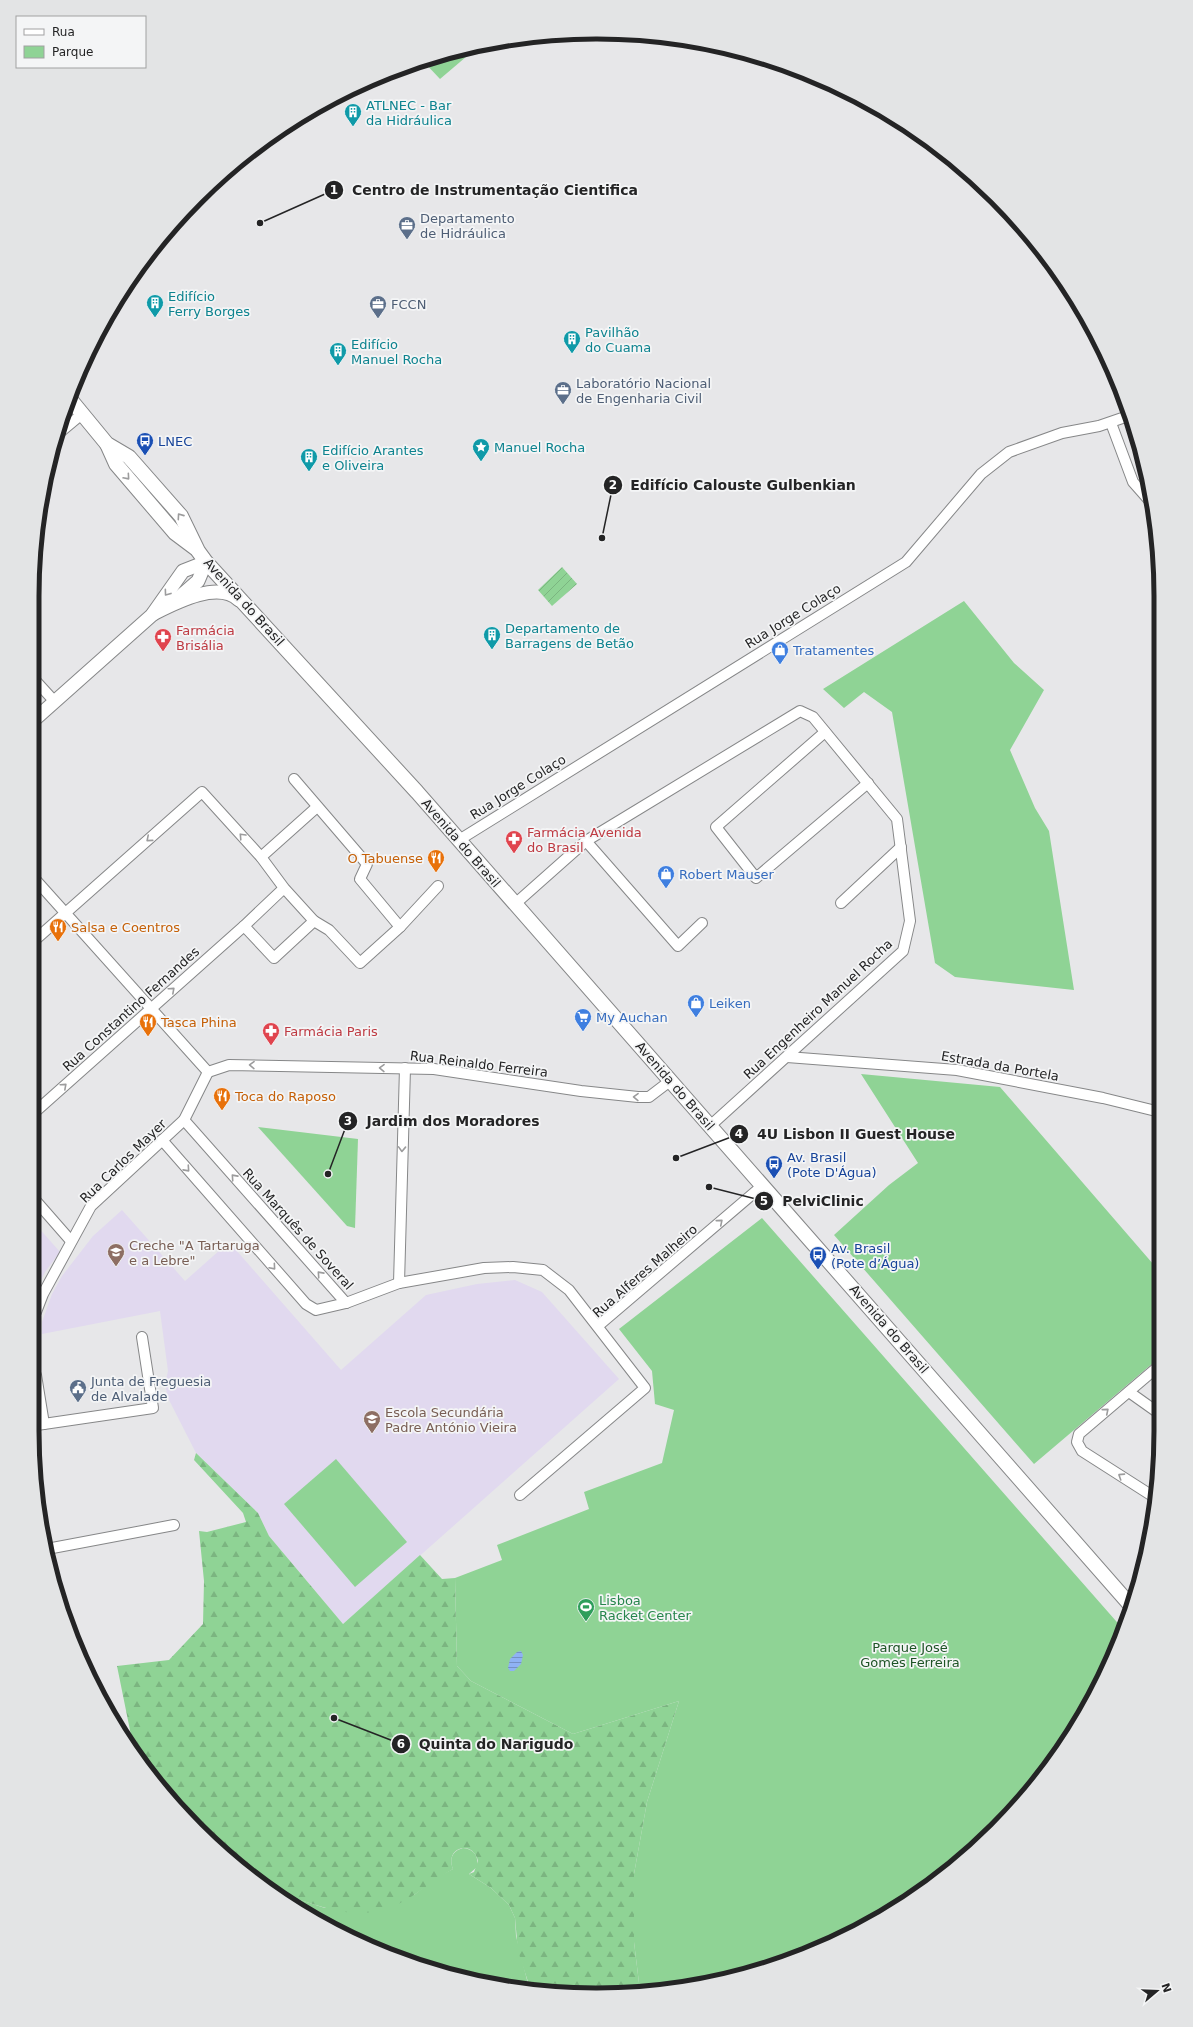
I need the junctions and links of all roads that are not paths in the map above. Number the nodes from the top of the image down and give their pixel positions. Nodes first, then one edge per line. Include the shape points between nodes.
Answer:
1 (74, 404) edge
2 (82, 414) junction
3 (1124, 417) edge
4 (1110, 422) junction
5 (66, 428) edge
6 (1144, 494) edge
7 (206, 562) junction
8 (242, 602) junction
9 (169, 606) junction
10 (152, 615) junction
11 (39, 684) edge
12 (55, 702) junction
13 (39, 716) edge
14 (825, 732) junction
15 (294, 779) dead end
16 (868, 783) junction
17 (316, 807) junction
18 (459, 840) junction
19 (586, 841) junction
20 (901, 847) junction
21 (261, 857) junction
22 (39, 883) edge
23 (438, 886) dead end
24 (284, 888) junction
25 (841, 903) dead end
26 (514, 904) junction
27 (66, 913) junction
28 (314, 921) junction
29 (702, 923) dead end
30 (244, 926) junction
31 (400, 927) junction
32 (39, 937) edge
33 (151, 1009) junction
34 (786, 1057) junction
35 (405, 1068) junction
36 (208, 1072) junction
37 (670, 1081) junction
38 (39, 1108) edge
39 (1154, 1111) edge
40 (184, 1120) junction
41 (710, 1126) junction
42 (162, 1140) junction
43 (762, 1186) junction
44 (39, 1204) edge
45 (71, 1241) junction
46 (399, 1284) junction
47 (39, 1304) edge
48 (346, 1304) junction
49 (598, 1326) junction
50 (142, 1337) dead end
51 (1154, 1372) edge
52 (1129, 1392) junction
53 (1154, 1410) edge
54 (39, 1412) edge
55 (40, 1425) edge
56 (1150, 1494) edge
57 (520, 1495) dead end
58 (174, 1525) dead end
59 (52, 1548) edge
60 (1127, 1601) edge

1 - 2 main road, Avenida do Brasil
2 - 5 street
2 - 7 main road, Avenida do Brasil via 107,444 129,457 181,516
3 - 4 street, Rua Jorge Colaço
4 - 6 street via 1134,482
4 - 18 street, Rua Jorge Colaço via 1062,433 1009,452 981,474 906,562
7 - 8 main road, Avenida do Brasil
7 - 9 street via 198,581
7 -> 10 street via 183,571
8 - 9 street via 231,594 217,592
8 - 18 main road, Avenida do Brasil via 315,678
9 - 10 street
10 - 12 street
11 - 12 street
12 - 13 street
14 - 16 street, Rua Engenheiro Manuel Rocha
14 - 16 street via 716,827 756,878
14 - 19 street, Rua Engenheiro Manuel Rocha via 813,717 800,711
15 - 17 street
16 - 20 street, Rua Engenheiro Manuel Rocha via 897,819
17 - 21 street
17 - 31 street via 367,864 360,879
18 - 26 main road, Avenida do Brasil
19 - 26 street, Rua Engenheiro Manuel Rocha
19 - 29 street via 678,946
20 - 25 street
20 - 34 street, Rua Engenheiro Manuel Rocha via 910,922 903,952
21 - 24 street
21 -> 27 street via 202,792
22 - 27 street
23 - 31 street
24 - 28 street
24 - 30 street, Rua Constantino Fernandes
26 - 37 main road, Avenida do Brasil
27 - 32 street
27 - 33 street
28 - 30 street via 274,958
28 - 31 street via 329,930 360,963
33 -> 30 street, Rua Constantino Fernandes
33 - 36 street
38 -> 33 street, Rua Constantino Fernandes
34 - 39 street, Estrada da Portela via 957,1070
34 - 41 street, Rua Engenheiro Manuel Rocha
35 -> 36 street, Rua Reinaldo Ferreira via 229,1065
37 -> 35 street, Rua Reinaldo Ferreira via 649,1097 638,1097 442,1070
35 -> 46 street
36 - 40 street, Rua Carlos Mayer
37 - 41 main road, Avenida do Brasil
40 - 42 street, Rua Carlos Mayer
48 -> 40 street, Rua Marquês de Soveral
41 - 43 main road, Avenida do Brasil
42 - 45 street, Rua Carlos Mayer via 92,1206
42 -> 48 street, Rua Marquês de Soveral via 306,1304 316,1310
49 -> 43 street, Rua Alferes Malheiro
43 - 60 main road, Avenida do Brasil
44 - 45 street
45 - 47 street, Rua Carlos Mayer
46 - 48 street
46 - 49 street via 484,1268 513,1266 543,1270 569,1290
49 - 57 street, Rua Alferes Malheiro via 645,1388
50 - 55 street via 153,1408
51 - 52 street
52 - 53 street
56 -> 52 street via 1082,1451 1077,1442 1077,1437
54 - 55 street
58 - 59 street

